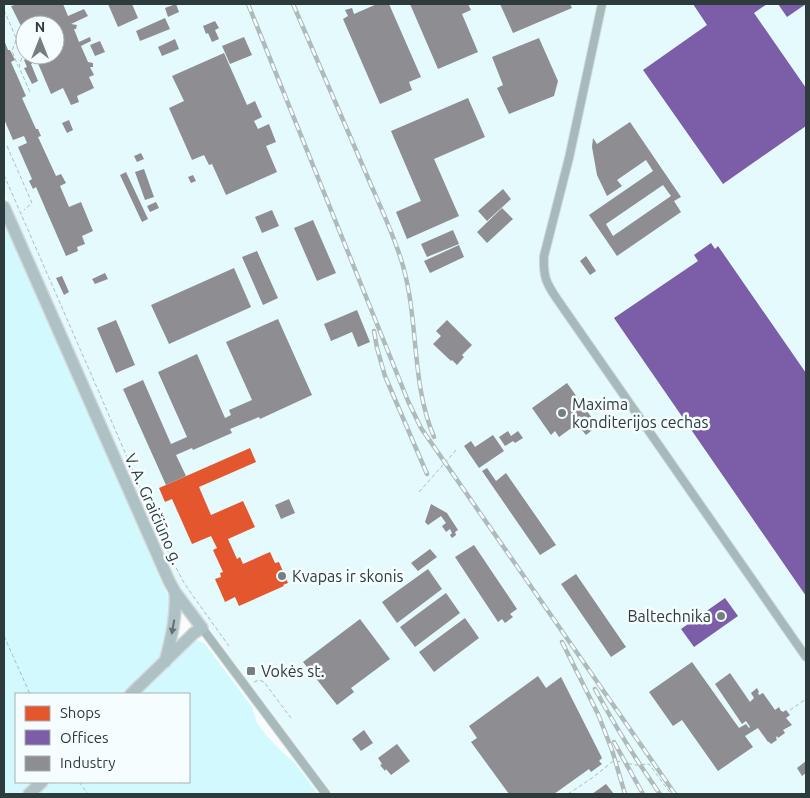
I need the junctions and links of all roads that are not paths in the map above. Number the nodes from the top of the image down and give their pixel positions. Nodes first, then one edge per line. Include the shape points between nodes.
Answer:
1 (602, 4) edge
2 (4, 207) edge
3 (175, 592) junction
4 (202, 628) junction
5 (806, 657) edge
6 (165, 662) junction
7 (133, 693) edge
8 (41, 783) edge
9 (30, 794) edge
10 (326, 794) edge

1 - 5 street via 544,256 546,279
2 - 3 main road, V. A. Graičiūno g.
3 - 4 main road, V. A. Graičiūno g.
3 -> 6 main road via 175,614
4 - 6 main road
4 - 10 street, V. A. Graičiūno g.
6 - 7 main road
8 - 9 main road

